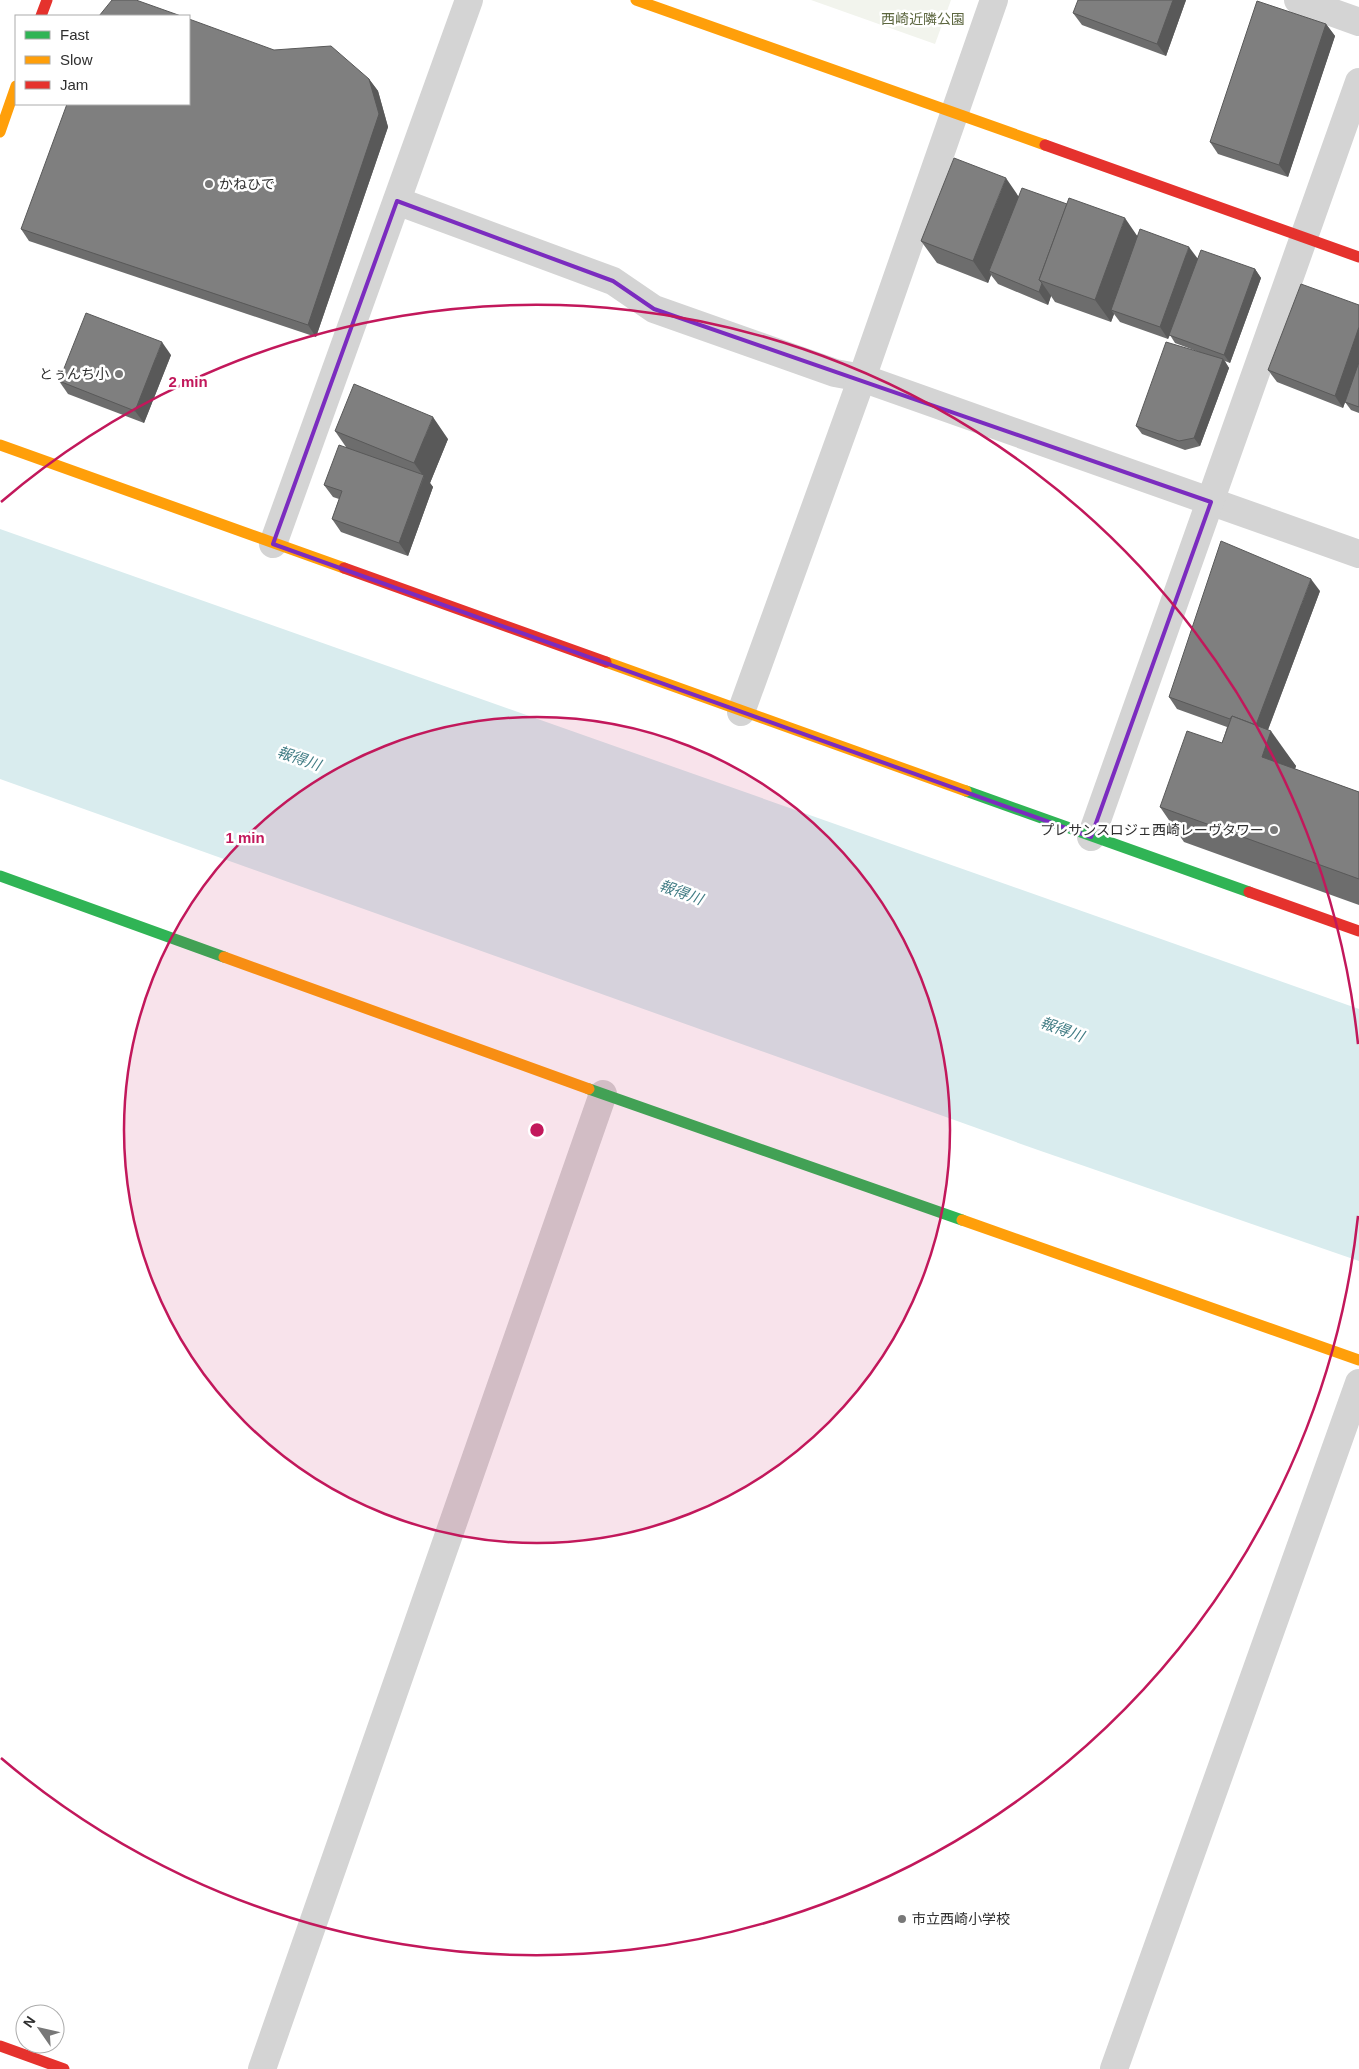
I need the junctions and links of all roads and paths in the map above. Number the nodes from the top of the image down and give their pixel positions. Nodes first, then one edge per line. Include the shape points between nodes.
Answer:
1 (47, 0) edge
2 (469, 0) edge
3 (636, 0) edge
4 (994, 0) edge
5 (1298, 0) edge
6 (41, 15) edge
7 (1359, 22) edge
8 (1359, 82) edge
9 (15, 89) edge
10 (954, 112) junction
11 (0, 132) edge
12 (397, 201) junction
13 (1304, 237) junction
14 (1359, 256) edge
15 (862, 378) junction
16 (0, 445) edge
17 (1211, 502) junction
18 (273, 544) junction
19 (1359, 554) edge
20 (741, 712) junction
21 (1091, 837) junction
22 (0, 876) edge
23 (1359, 931) edge
24 (603, 1094) junction
25 (1359, 1360) edge
26 (1359, 1383) edge
27 (0, 2046) edge
28 (64, 2069) edge
29 (262, 2069) edge
30 (1114, 2069) edge

1 - 6 street
2 - 12 street
3 - 10 street
4 - 10 street
5 - 7 street
8 - 13 street
9 - 11 street
10 - 13 street
10 - 15 street
12 - 15 street via 613,282 654,308 835,373
12 - 18 street
13 - 14 street
13 - 17 street
15 - 17 street
15 - 20 street
16 - 18 street
17 - 19 street
17 - 21 street
18 - 20 street
20 - 21 street
21 - 23 street
22 - 24 street
24 - 25 street
24 - 29 street
26 - 30 street
27 - 28 street

